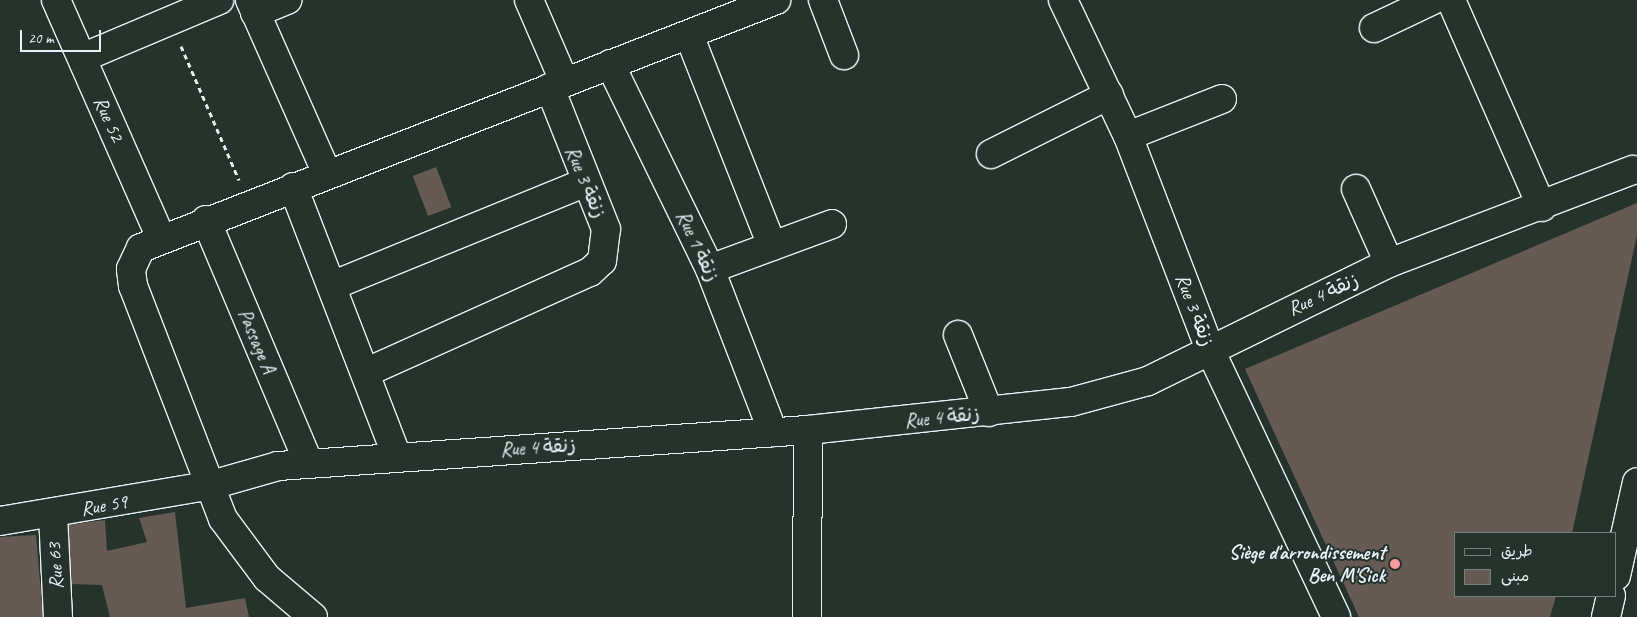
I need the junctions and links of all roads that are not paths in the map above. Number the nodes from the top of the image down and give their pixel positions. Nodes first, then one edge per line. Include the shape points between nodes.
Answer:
1 (56, 0) edge
2 (219, 0) edge
3 (287, 0) edge
4 (529, 0) edge
5 (776, 0) edge
6 (823, 0) edge
7 (1063, 0) edge
8 (1433, 0) edge
9 (1451, 0) edge
10 (252, 7) edge
11 (720, 10) edge
12 (1374, 28) dead end
13 (689, 35) junction
14 (844, 55) dead end
15 (82, 58) junction
16 (610, 64) junction
17 (557, 85) junction
18 (1109, 95) junction
19 (1222, 100) dead end
20 (1128, 136) junction
21 (991, 154) dead end
22 (1632, 170) dead end
23 (327, 174) junction
24 (584, 183) junction
25 (293, 188) junction
26 (1356, 188) dead end
27 (1542, 207) junction
28 (206, 220) junction
29 (832, 224) dead end
30 (161, 238) junction
31 (772, 246) junction
32 (1389, 263) junction
33 (710, 269) junction
34 (334, 285) junction
35 (958, 335) dead end
36 (1210, 350) junction
37 (367, 372) junction
38 (989, 412) junction
39 (808, 430) junction
40 (773, 432) junction
41 (396, 456) junction
42 (308, 462) junction
43 (1637, 482) edge
44 (208, 486) junction
45 (53, 515) junction
46 (0, 520) edge
47 (1617, 572) edge
48 (1611, 597) edge
49 (307, 615) edge
50 (58, 617) edge
51 (808, 617) edge
52 (1336, 617) edge
53 (1606, 617) edge

1 - 15 street, Rue 52
2 - 15 street
3 - 10 street
4 - 17 street, Rue 3 زنقة
5 - 11 street
6 - 14 street
7 - 18 street, Rue 3 زنقة
8 - 12 street
9 - 27 street
10 - 23 street
11 - 13 street
13 - 16 street
13 - 31 street
15 - 30 street, Rue 52
16 - 17 street
16 - 33 street, Rue 1 زنقة
17 - 23 street
17 - 24 street, Rue 3 زنقة
18 - 20 street, Rue 3 زنقة
18 - 21 street
19 - 20 street
20 - 36 street, Rue 3 زنقة
22 - 27 street, Rue 4 زنقة
23 - 25 street
24 - 34 street
24 - 37 street, Rue 3 زنقة via 607,238 602,262 590,272
25 - 28 street
25 - 34 street
26 - 32 street
27 - 32 street, Rue 4 زنقة
28 - 30 street
28 - 42 street, Passage A
29 - 31 street
30 - 44 street via 135,257 133,286
31 - 33 street
32 - 36 street, Rue 4 زنقة
33 - 40 street, Rue 1 زنقة
34 - 37 street
35 - 38 street
36 - 38 street, Rue 4 زنقة via 1148,381 1107,393
36 - 52 street, Rue 3 زنقة
37 - 41 street
38 - 39 street, Rue 4 زنقة
39 - 40 street, Rue 4 زنقة
39 - 51 street
40 - 41 street, Rue 4 زنقة
41 - 42 street, Rue 4 زنقة
42 - 44 street, Rue 4 زنقة via 278,466
43 - 47 street
44 - 45 street, Rue 59
44 - 49 street via 241,548
45 - 46 street, Rue 59
45 - 50 street, Rue 63
48 - 53 street

